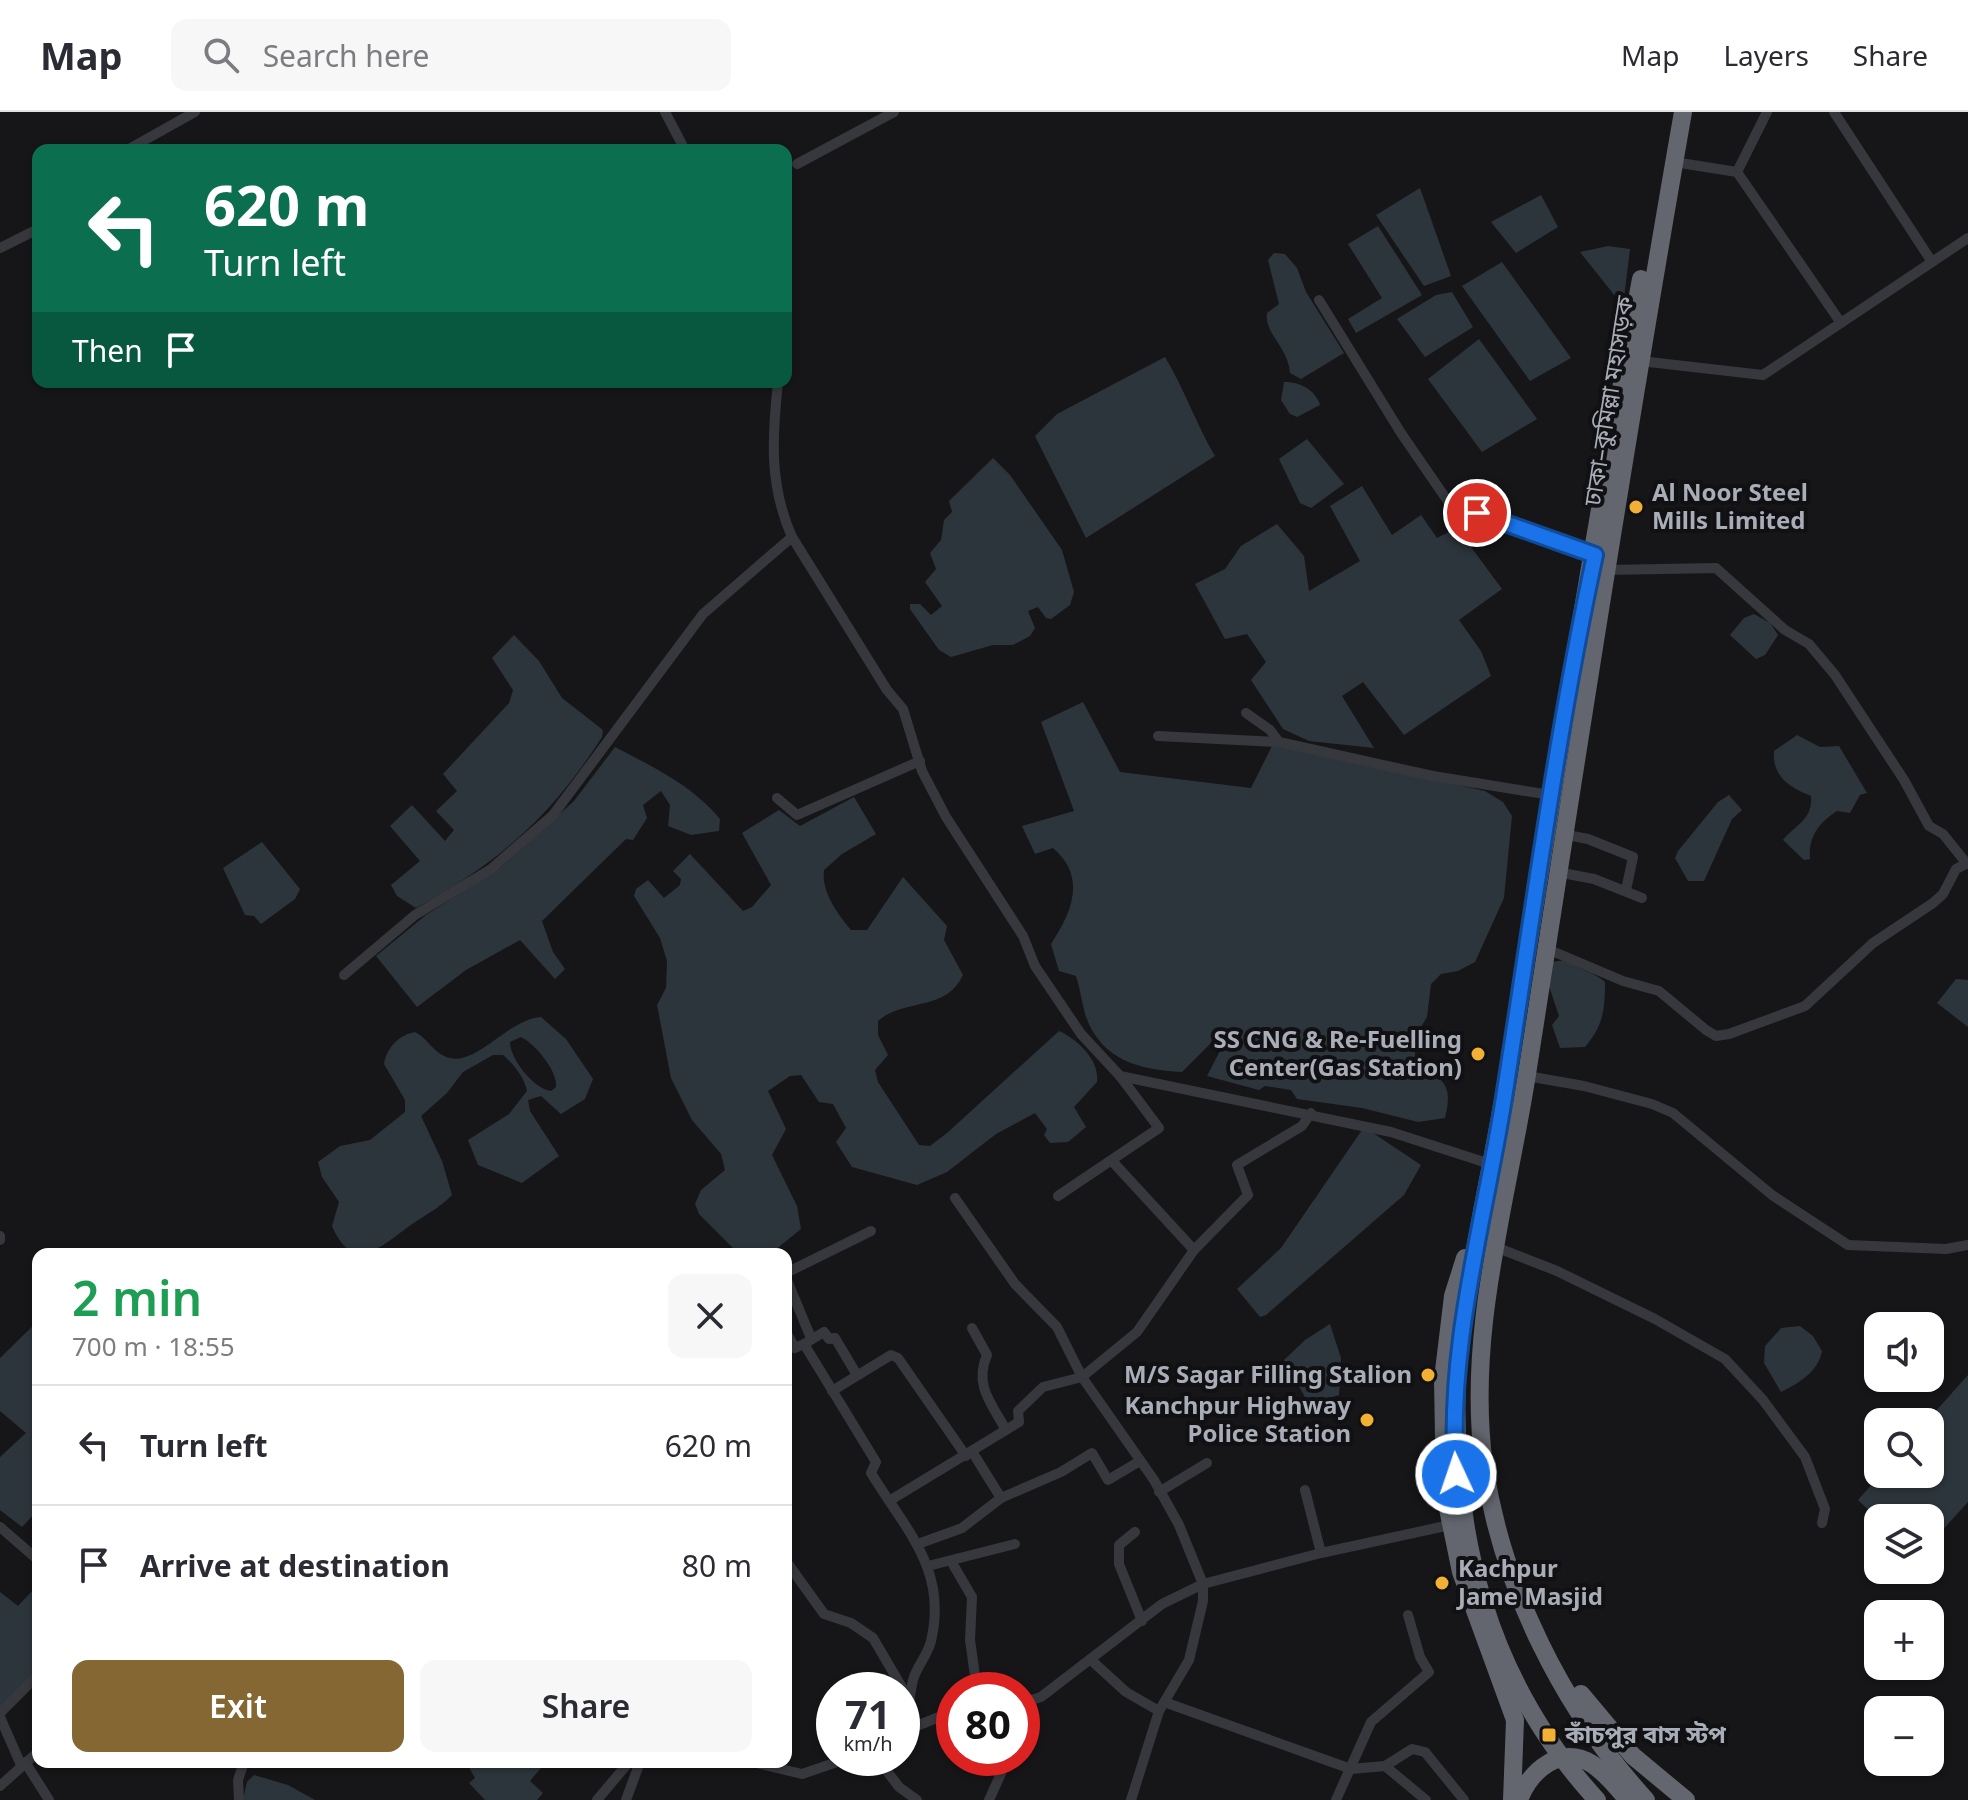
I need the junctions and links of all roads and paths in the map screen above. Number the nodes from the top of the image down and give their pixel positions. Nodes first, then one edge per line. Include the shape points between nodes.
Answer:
1 (195, 112) edge
2 (665, 112) edge
3 (894, 112) edge
4 (1672, 112) edge
5 (1683, 112) edge
6 (1767, 112) edge
7 (1834, 112) edge
8 (138, 144) edge
9 (682, 144) edge
10 (1674, 162) junction
11 (797, 164) dead end
12 (1737, 172) junction
13 (1658, 222) junction
14 (32, 232) edge
15 (1968, 238) edge
16 (0, 248) edge
17 (1932, 262) junction
18 (1319, 300) dead end
19 (1841, 323) junction
20 (1640, 361) junction
21 (777, 388) edge
22 (792, 537) junction
23 (1600, 562) junction
24 (1246, 713) dead end
25 (1158, 736) dead end
26 (1279, 742) junction
27 (920, 761) junction
28 (1550, 795) junction
29 (777, 798) dead end
30 (1562, 834) junction
31 (1968, 863) edge
32 (1557, 872) junction
33 (1626, 890) junction
34 (1642, 898) dead end
35 (1545, 948) junction
36 (344, 975) dead end
37 (1120, 1076) junction
38 (1527, 1076) junction
39 (1311, 1113) junction
40 (1112, 1161) junction
41 (1490, 1164) junction
42 (1058, 1196) dead end
43 (955, 1198) dead end
44 (871, 1231) dead end
45 (1476, 1239) junction
46 (1968, 1245) edge
47 (1498, 1248) junction
48 (1194, 1250) junction
49 (792, 1273) edge
50 (792, 1308) edge
51 (972, 1328) dead end
52 (799, 1346) edge
53 (857, 1375) junction
54 (1082, 1377) junction
55 (832, 1391) junction
56 (1006, 1430) junction
57 (970, 1454) junction
58 (1140, 1461) junction
59 (1207, 1463) dead end
60 (1305, 1490) dead end
61 (1159, 1492) junction
62 (1001, 1498) junction
63 (889, 1501) junction
64 (1822, 1523) dead end
65 (1450, 1525) junction
66 (0, 1527) edge
67 (1135, 1532) dead end
68 (918, 1544) junction
69 (1015, 1544) dead end
70 (1321, 1553) junction
71 (32, 1555) edge
72 (951, 1561) junction
73 (928, 1566) junction
74 (792, 1569) edge
75 (1203, 1584) junction
76 (1408, 1615) dead end
77 (1142, 1621) junction
78 (1091, 1660) junction
79 (1555, 1671) junction
80 (893, 1672) edge
81 (917, 1672) edge
82 (974, 1672) edge
83 (32, 1681) edge
84 (1040, 1697) edge
85 (1167, 1703) junction
86 (1159, 1711) junction
87 (0, 1715) edge
88 (32, 1757) edge
89 (23, 1764) junction
90 (1385, 1766) junction
91 (242, 1768) edge
92 (624, 1768) edge
93 (638, 1768) edge
94 (777, 1768) edge
95 (816, 1769) edge
96 (1351, 1769) junction
97 (891, 1776) edge
98 (1000, 1776) edge
99 (0, 1786) edge
100 (49, 1800) edge
101 (239, 1800) edge
102 (597, 1800) edge
103 (626, 1800) edge
104 (917, 1800) edge
105 (989, 1800) edge
106 (1131, 1800) edge
107 (1336, 1800) edge
108 (1426, 1800) edge
109 (1464, 1800) edge
110 (1512, 1800) edge
111 (1519, 1800) edge
112 (1597, 1800) edge
113 (1628, 1800) edge
114 (1646, 1800) edge
115 (1686, 1800) edge

1 - 8 street
2 - 9 street
3 - 11 street
4 - 13 highway, ঢাকা–কুমিল্লা মহাসড়ক
5 - 10 highway, ঢাকা–কুমিল্লা মহাসড়ক
6 - 12 street
7 - 17 street
10 - 12 street
10 - 13 highway, ঢাকা–কুমিল্লা মহাসড়ক
12 - 19 street
13 - 20 highway, ঢাকা–কুমিল্লা মহাসড়ক
13 - 23 highway, ঢাকা–কুমিল্লা মহাসড়ক via 1616,411
14 - 16 street
15 - 17 street
17 - 19 street
18 - 23 street via 1447,500
19 - 20 street via 1763,375
20 - 23 highway, ঢাকা–কুমিল্লা মহাসড়ক
21 - 22 street via 771,428 778,505
22 - 27 street via 903,709
22 - 36 street via 703,614 553,815 491,869 415,915
23 - 28 highway, ঢাকা–কুমিল্লা মহাসড়ক
23 - 30 highway, ঢাকা–কুমিল্লা মহাসড়ক
23 - 31 street via 1716,568 1785,630 1809,644 1835,675 1929,826
24 - 26 street
25 - 26 street
26 - 28 street
27 - 29 street via 797,815
27 - 37 street via 946,817 1023,936 1035,966 1081,1034
28 - 41 highway, ঢাকা–কুমিল্লা মহাসড়ক
30 - 32 highway, ঢাকা–কুমিল্লা মহাসড়ক
30 - 33 street via 1633,857
31 - 35 street via 1956,869 1933,903 1873,943 1805,1006 1729,1034 1716,1036 1706,1030 1667,995
32 - 33 street
32 - 35 highway, ঢাকা–কুমিল্লা মহাসড়ক
33 - 34 street
35 - 38 highway, ঢাকা–কুমিল্লা মহাসড়ক
37 - 39 street
37 - 40 street via 1159,1128
38 - 46 street via 1584,1086 1673,1113 1772,1195 1848,1245
38 - 47 highway, ঢাকা–কুমিল্লা মহাসড়ক
39 - 41 street
39 - 48 street via 1302,1126 1237,1165 1248,1195
40 - 42 street
40 - 48 street
41 - 45 highway, ঢাকা–কুমিল্লা মহাসড়ক
43 - 54 street via 1015,1284 1057,1327
44 - 49 street
45 - 65 highway via 1458,1272 1447,1338 1442,1456
45 - 112 highway, ঢাকা–কুমিল্লা মহাসড়ক, bridge via 1457,1376 1456,1474 1465,1539 1482,1603 1533,1715
47 - 64 street via 1557,1271 1725,1359 1805,1457 1825,1509
47 - 79 highway, ঢাকা–কুমিল্লা মহাসড়ক via 1480,1379 1484,1463 1509,1565
48 - 54 street via 1137,1332
50 - 52 street
51 - 56 street via 987,1355 981,1387
52 - 53 street via 824,1332 835,1338
52 - 55 street
53 - 55 street
53 - 57 street via 891,1355 898,1358
54 - 56 street via 1043,1387 1018,1411 1019,1422
54 - 58 street
55 - 63 street via 876,1462 871,1473
56 - 57 street
57 - 62 street
57 - 63 street
58 - 61 street
58 - 62 street via 1108,1480 1092,1453
59 - 61 street
60 - 70 street
61 - 75 street
62 - 68 street via 962,1528
63 - 68 street
65 - 70 street
65 - 110 highway via 1477,1624 1515,1720
66 - 71 street
67 - 77 street via 1119,1545 1119,1564
68 - 73 street
69 - 72 street
70 - 75 street
72 - 73 street
72 - 82 street via 972,1597
73 - 81 street via 938,1612 931,1645
74 - 80 street via 824,1614 873,1638
75 - 77 street via 1162,1604
75 - 85 street via 1189,1660
76 - 96 street via 1429,1672 1371,1722
77 - 78 street
78 - 84 street
78 - 86 street via 1126,1692
79 - 114 highway, ঢাকা–কুমিল্লা মহাসড়ক via 1595,1736
79 - 115 highway via 1574,1685 1633,1756
83 - 87 street
85 - 86 street
85 - 96 street
86 - 106 street
87 - 89 street
88 - 89 street
89 - 99 street
89 - 100 street
90 - 96 street
90 - 108 street
90 - 109 street via 1412,1749 1425,1752
91 - 101 street
92 - 102 street
93 - 103 street
94 - 95 street via 802,1774
96 - 107 street
97 - 104 street
98 - 105 street
111 - 113 highway via 1534,1772 1572,1757 1593,1764

